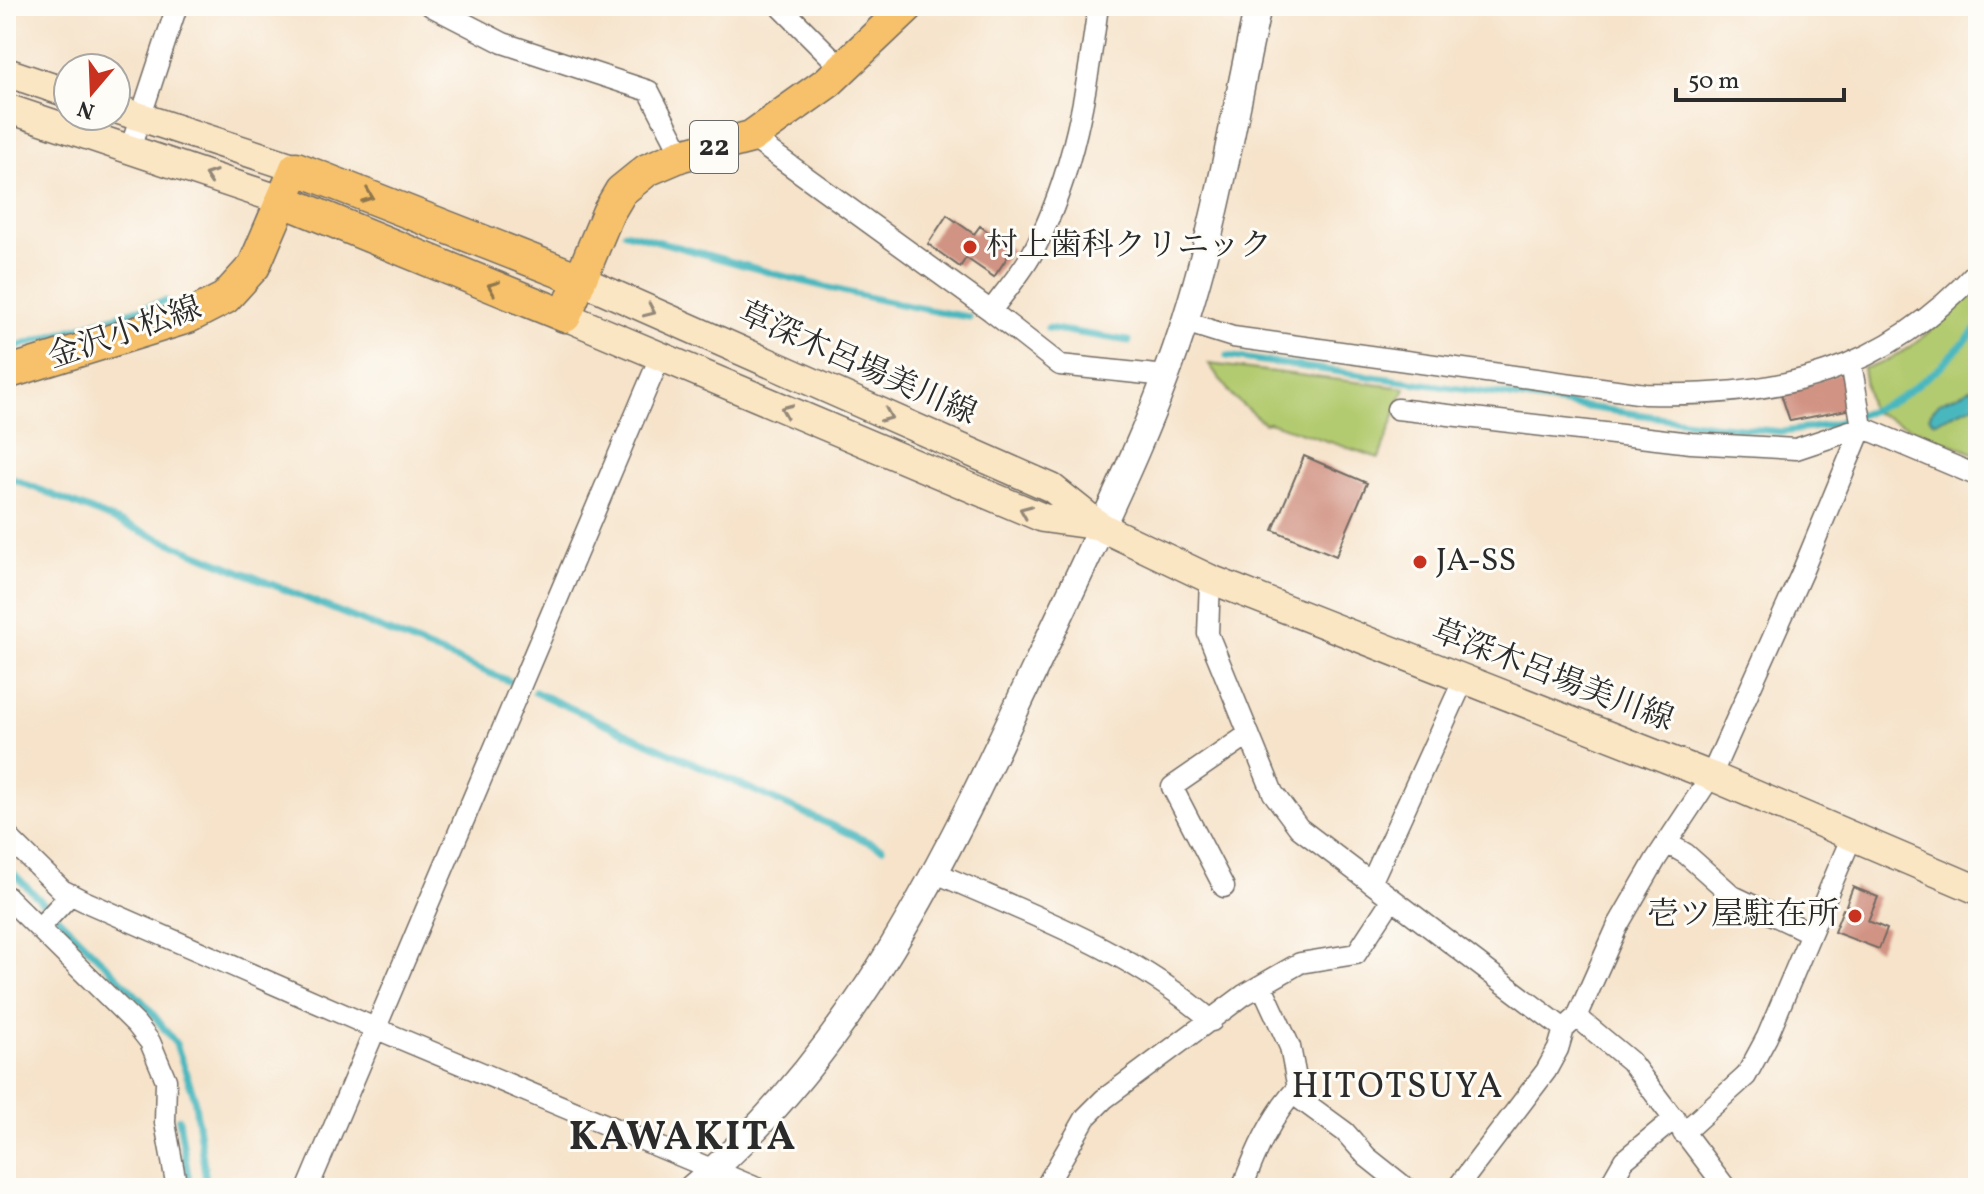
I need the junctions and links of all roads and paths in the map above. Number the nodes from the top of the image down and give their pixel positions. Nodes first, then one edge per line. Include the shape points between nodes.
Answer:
1 (177, 6) edge
2 (431, 6) edge
3 (780, 6) edge
4 (908, 6) edge
5 (1098, 6) edge
6 (1258, 6) edge
7 (842, 68) junction
8 (6, 72) edge
9 (52, 88) edge
10 (132, 106) edge
11 (6, 108) edge
12 (132, 114) edge
13 (130, 132) edge
14 (751, 137) junction
15 (130, 149) junction
16 (682, 155) junction
17 (296, 168) junction
18 (284, 201) junction
19 (1978, 270) edge
20 (579, 279) junction
21 (991, 311) junction
22 (565, 316) junction
23 (1185, 322) junction
24 (660, 357) junction
25 (1851, 363) junction
26 (6, 373) edge
27 (1166, 376) junction
28 (1397, 409) dead end
29 (1862, 427) junction
30 (1978, 476) edge
31 (1101, 527) junction
32 (1210, 579) junction
33 (1464, 679) junction
34 (1249, 734) junction
35 (1711, 776) junction
36 (6, 835) edge
37 (1852, 836) junction
38 (1667, 843) junction
39 (934, 872) junction
40 (1371, 883) junction
41 (1224, 887) dead end
42 (1978, 890) edge
43 (6, 896) edge
44 (67, 898) junction
45 (1392, 899) junction
46 (41, 926) junction
47 (1811, 933) junction
48 (1262, 986) junction
49 (1212, 1021) junction
50 (1570, 1023) junction
51 (377, 1029) junction
52 (1298, 1087) junction
53 (1679, 1125) junction
54 (715, 1169) junction
55 (177, 1188) edge
56 (308, 1188) edge
57 (692, 1188) edge
58 (757, 1188) edge
59 (1045, 1188) edge
60 (1242, 1188) edge
61 (1406, 1188) edge
62 (1457, 1188) edge
63 (1608, 1188) edge
64 (1726, 1188) edge

1 - 10 street
2 - 16 street via 503,43 649,91
3 - 7 street
4 - 7 main road, 22
5 - 21 street via 1088,84 1068,170 1033,252
6 - 23 street
7 - 14 main road, 22
8 - 9 main road
11 - 15 main road
12 - 17 main road
13 - 15 street
14 - 16 main road, 22
14 - 21 street
18 -> 15 main road
16 - 20 main road, 22 via 647,170 621,191
17 - 18 main road, 金沢小松線
17 -> 20 main road
22 -> 18 main road
18 - 26 main road, 金沢小松線 via 254,266 225,298 188,317
19 - 25 street via 1922,323
20 - 22 main road, 22
20 -> 31 main road, 草深木呂場美川線 via 1052,488
21 - 27 street via 1060,365
22 - 24 main road, 草深木呂場美川線
23 - 25 street via 1233,337 1645,394 1696,396 1792,384
23 - 27 street
31 -> 24 main road, 草深木呂場美川線 via 1043,518
24 - 51 street
25 - 29 street
27 - 31 street
28 - 29 street via 1691,443 1796,449
29 - 30 street
29 - 35 street
31 - 32 main road, 草深木呂場美川線
31 - 39 street
32 - 33 main road, 草深木呂場美川線
32 - 34 street via 1208,634
33 - 35 main road, 草深木呂場美川線
33 - 40 street
34 - 40 street via 1273,793 1299,828
34 - 41 street via 1172,787
35 - 37 main road, 草深木呂場美川線
35 - 38 street
36 - 44 street
37 - 42 main road, 草深木呂場美川線
37 - 47 street
38 - 47 street via 1733,896
38 - 50 street via 1618,925
39 - 49 street via 1124,957
39 - 54 street via 855,1008 811,1065
40 - 45 street
43 - 46 street
44 - 46 street
44 - 51 street
45 - 48 street via 1356,954 1300,963
45 - 50 street
46 - 55 street via 150,1042 166,1080 165,1123
47 - 53 street via 1746,1076
48 - 49 street
48 - 52 street via 1290,1047
49 - 59 street via 1095,1108
50 - 53 street via 1630,1061
50 - 62 street via 1546,1071
51 - 54 street
51 - 56 street
52 - 60 street via 1273,1119
52 - 61 street via 1300,1099
53 - 63 street via 1624,1160
53 - 64 street
54 - 57 street
54 - 58 street

